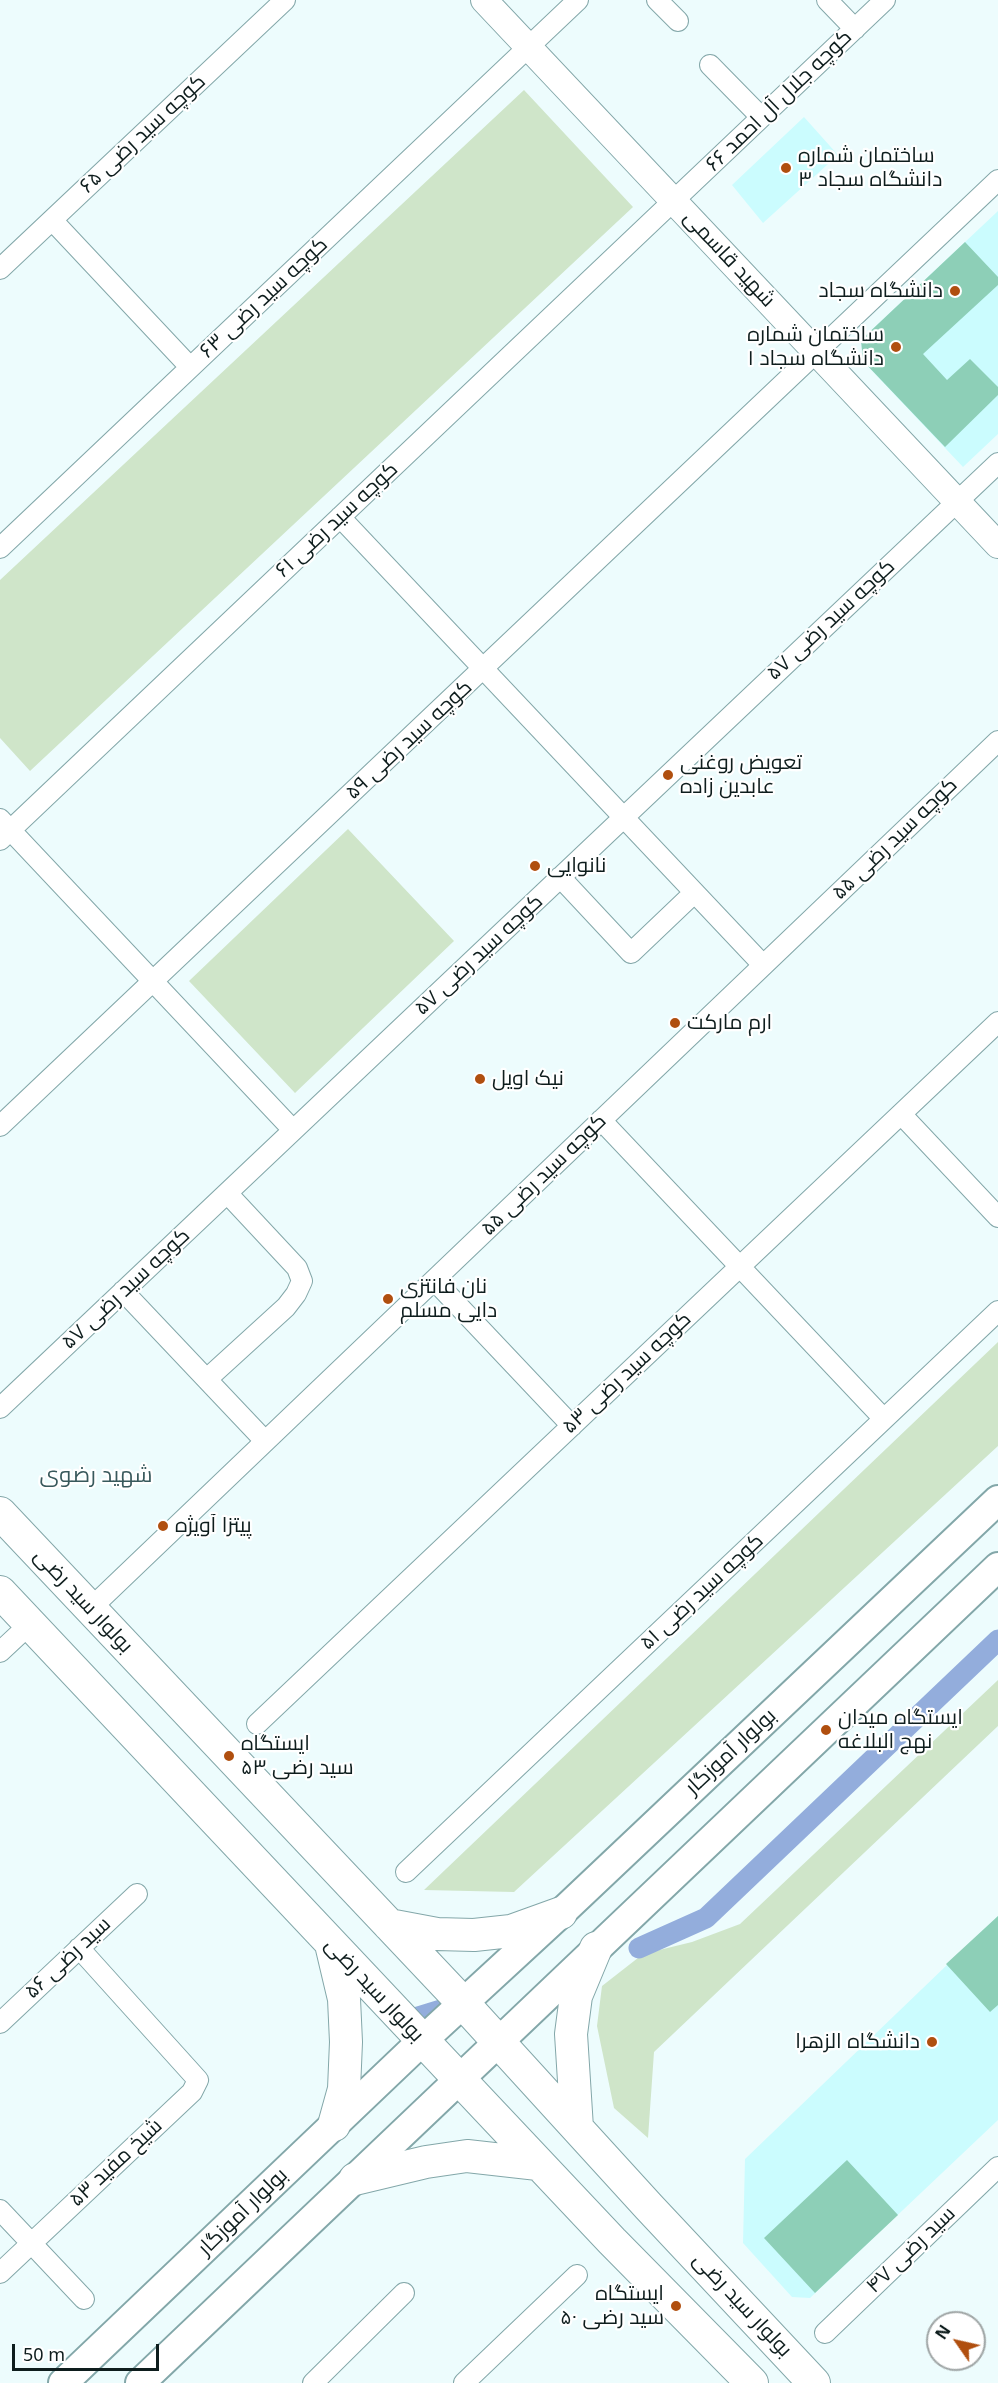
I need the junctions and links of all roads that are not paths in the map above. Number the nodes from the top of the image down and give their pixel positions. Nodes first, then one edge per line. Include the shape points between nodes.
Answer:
1 (285, 0) edge
2 (484, 0) edge
3 (578, 0) edge
4 (657, 0) edge
5 (827, 0) edge
6 (885, 0) edge
7 (678, 21) dead end
8 (855, 29) junction
9 (528, 47) junction
10 (710, 65) dead end
11 (761, 117) junction
12 (998, 180) edge
13 (674, 201) junction
14 (52, 220) junction
15 (0, 269) edge
16 (817, 353) junction
17 (190, 367) junction
18 (998, 463) edge
19 (957, 501) junction
20 (340, 517) junction
21 (998, 545) edge
22 (0, 548) edge
23 (484, 669) junction
24 (998, 741) edge
25 (624, 817) junction
26 (3, 830) edge
27 (560, 877) junction
28 (694, 894) junction
29 (763, 965) junction
30 (154, 982) junction
31 (998, 1022) edge
32 (901, 1114) junction
33 (601, 1120) junction
34 (0, 1126) edge
35 (293, 1130) junction
36 (227, 1193) junction
37 (998, 1217) edge
38 (740, 1267) junction
39 (434, 1280) junction
40 (123, 1291) junction
41 (998, 1311) edge
42 (207, 1378) junction
43 (0, 1408) edge
44 (884, 1419) junction
45 (572, 1426) junction
46 (265, 1442) junction
47 (998, 1500) edge
48 (0, 1513) edge
49 (998, 1567) edge
50 (0, 1592) edge
51 (90, 1609) junction
52 (30, 1624) junction
53 (0, 1652) edge
54 (257, 1724) dead end
55 (406, 1872) dead end
56 (137, 1894) dead end
57 (561, 1913) junction
58 (389, 1925) junction
59 (330, 1943) junction
60 (79, 1948) junction
61 (596, 1948) junction
62 (463, 2003) junction
63 (0, 2023) edge
64 (422, 2041) junction
65 (498, 2043) junction
66 (458, 2080) junction
67 (334, 2125) junction
68 (577, 2128) junction
69 (538, 2164) junction
70 (998, 2167) edge
71 (355, 2179) junction
72 (0, 2210) edge
73 (32, 2243) junction
74 (0, 2273) edge
75 (576, 2275) dead end
76 (404, 2293) dead end
77 (84, 2299) dead end
78 (825, 2332) dead end
79 (63, 2383) edge
80 (140, 2383) edge
81 (313, 2383) edge
82 (464, 2383) edge
83 (752, 2383) edge
84 (814, 2383) edge

1 - 14 street, کوچه سید رضی ۶۵
2 - 9 street, شهید قاسمی
3 - 9 street, کوچه سید رضی ۶۳
4 - 7 street
5 - 8 street
6 - 8 street, کوچه جلال آل احمد ۶۶
8 - 11 street, کوچه جلال آل احمد ۶۶
9 - 13 street, شهید قاسمی
9 - 17 street, کوچه سید رضی ۶۳
10 - 11 street
11 - 13 street, کوچه جلال آل احمد ۶۶
12 - 16 street, کوچه سید رضی ۵۹
13 - 16 street, شهید قاسمی
13 - 20 street, کوچه سید رضی ۶۱
14 - 15 street, کوچه سید رضی ۶۵
14 - 17 street
16 - 19 street, شهید قاسمی
16 - 23 street, کوچه سید رضی ۵۹
17 - 22 street, کوچه سید رضی ۶۳
18 - 19 street, کوچه سید رضی ۵۷
19 - 21 street, شهید قاسمی
19 - 25 street, کوچه سید رضی ۵۷
20 - 23 street
20 - 26 street, کوچه سید رضی ۶۱
23 - 25 street
23 - 30 street, کوچه سید رضی ۵۹
24 - 29 street, کوچه سید رضی ۵۵
25 - 27 street, کوچه سید رضی ۵۷
25 - 28 street
26 - 30 street
27 - 28 street via 631,953
27 - 35 street, کوچه سید رضی ۵۷
28 - 29 street
29 - 33 street, کوچه سید رضی ۵۵
30 - 34 street, کوچه سید رضی ۵۹
30 - 35 street
31 - 32 street, کوچه سید رضی ۵۳
32 - 37 street
32 - 38 street, کوچه سید رضی ۵۳
33 - 38 street
33 - 39 street, کوچه سید رضی ۵۵
35 - 36 street, کوچه سید رضی ۵۷
36 - 40 street, کوچه سید رضی ۵۷
36 - 42 street via 297,1268 302,1281 286,1307
38 - 44 street
38 - 45 street, کوچه سید رضی ۵۳
39 - 45 street
39 - 46 street, کوچه سید رضی ۵۵
40 - 42 street
40 - 43 street, کوچه سید رضی ۵۷
41 - 44 street, کوچه سید رضی ۵۱
42 - 46 street
44 - 55 street, کوچه سید رضی ۵۱
45 - 54 street, کوچه سید رضی ۵۳
46 - 51 street, کوچه سید رضی ۵۵
47 - 57 main road, بولوار آموزگار
48 - 51 main road, بولوار سید رضی
49 - 61 main road
50 - 52 main road, بولوار سید رضی
51 - 58 main road, بولوار سید رضی
52 - 53 street
52 - 59 main road, بولوار سید رضی
56 - 60 street, سید رضی ۵۶
57 - 58 main road via 511,1931 474,1935 437,1935
57 - 62 main road, بولوار آموزگار
58 - 62 main road, بولوار سید رضی
59 - 64 main road, بولوار سید رضی
59 - 67 main road via 344,2000 346,2042 344,2089
60 - 63 street, سید رضی ۵۶
60 - 73 street, شیخ مفید ۵۳ via 198,2080 192,2091
61 - 65 main road
61 - 68 main road via 576,1996 571,2034
62 - 64 main road, بولوار آموزگار
62 - 65 main road, بولوار سید رضی
64 - 66 main road, بولوار سید رضی
64 - 67 main road, بولوار آموزگار
65 - 66 main road
65 - 68 main road, بولوار سید رضی
66 - 69 main road, بولوار سید رضی
66 - 71 main road
67 - 79 main road, بولوار آموزگار
68 - 84 main road, بولوار سید رضی
69 - 71 main road via 467,2156
69 - 83 main road, بولوار سید رضی
70 - 78 street, سید رضی ۴۷
71 - 80 main road
72 - 73 street
73 - 74 street, شیخ مفید ۵۳
73 - 77 street
75 - 82 street
76 - 81 street

